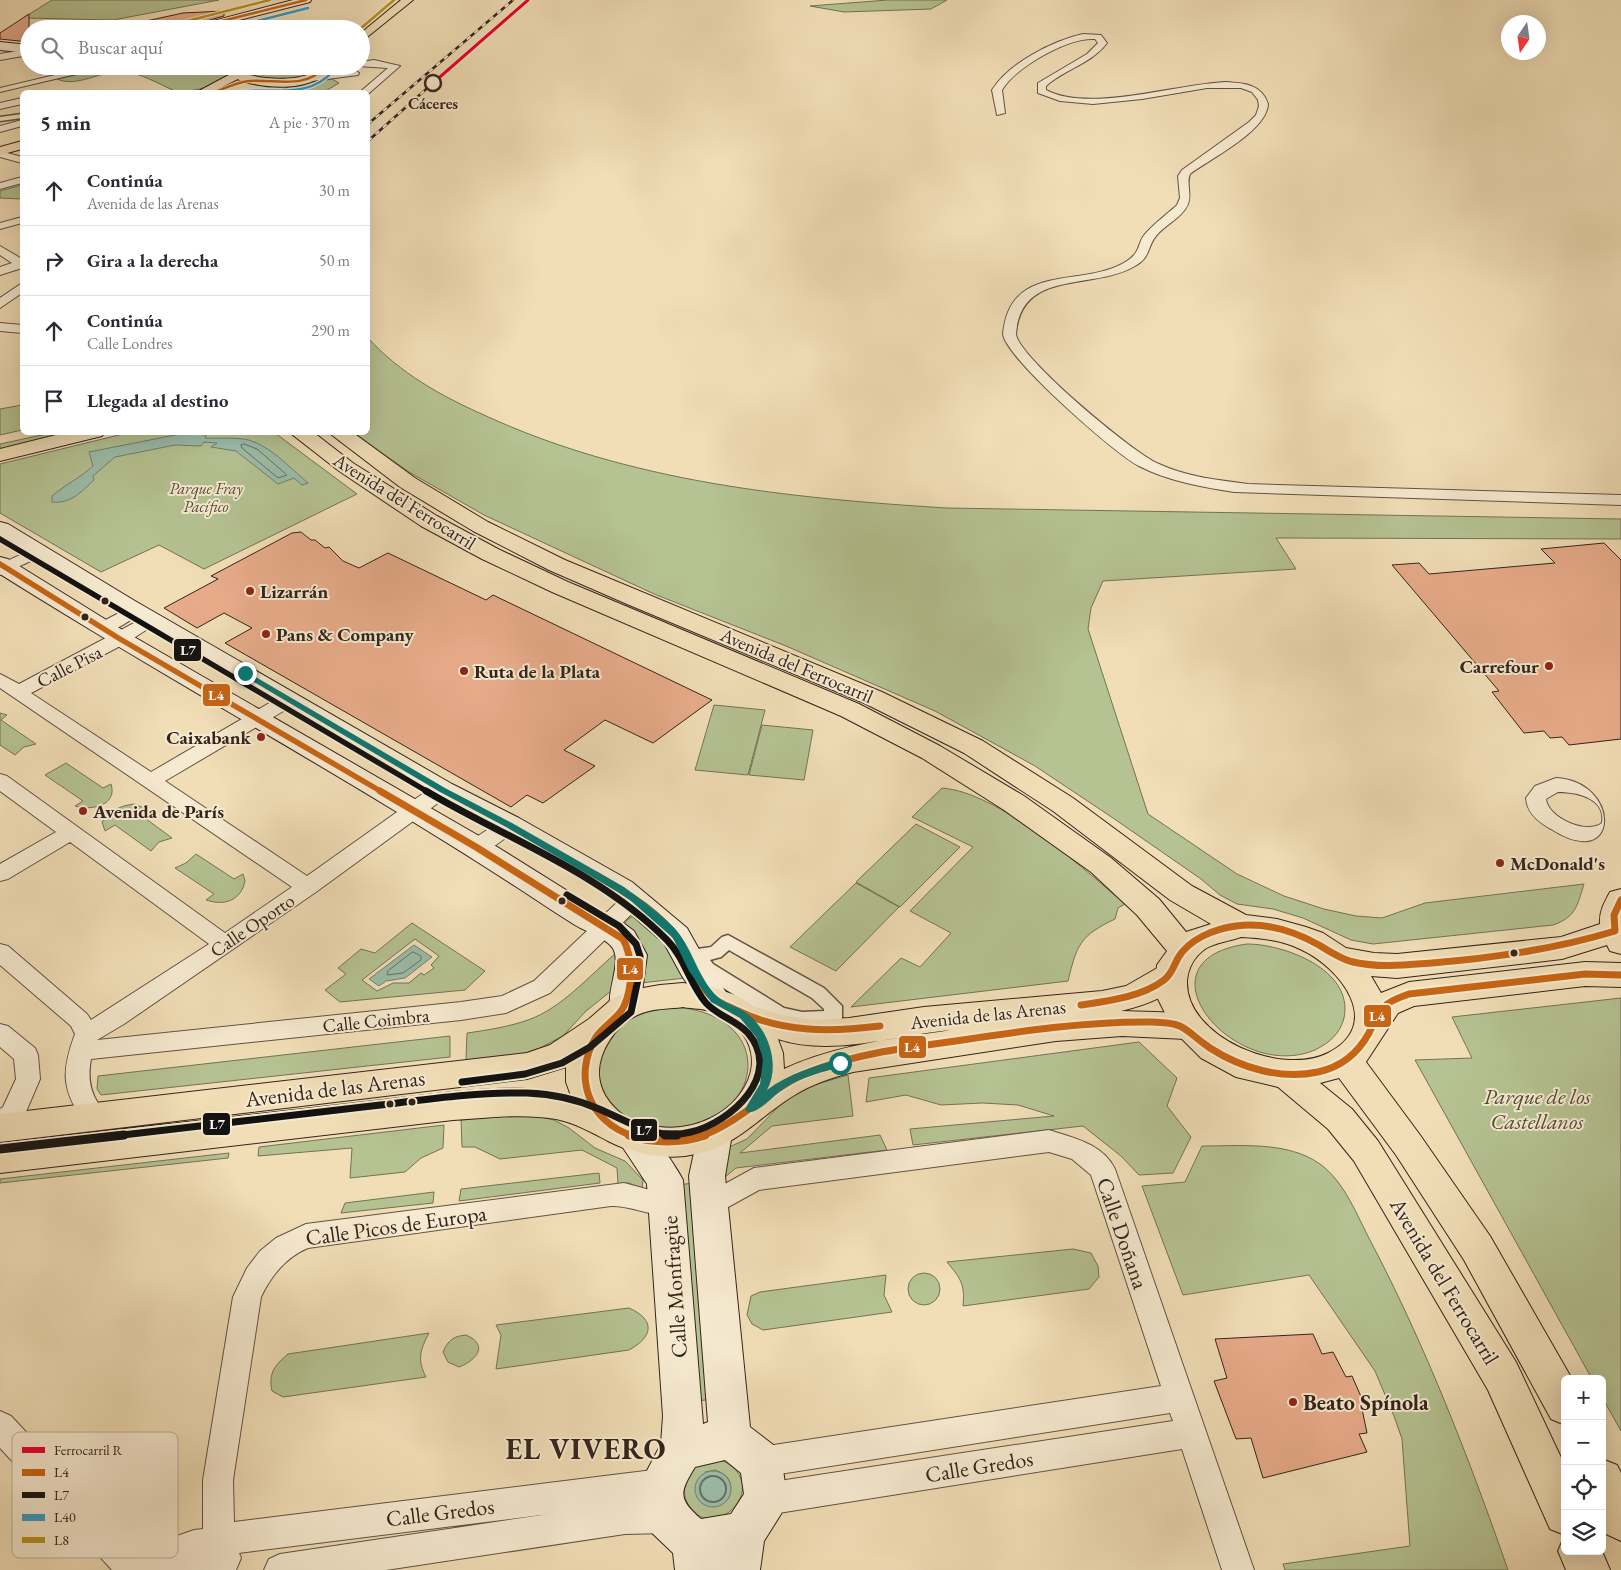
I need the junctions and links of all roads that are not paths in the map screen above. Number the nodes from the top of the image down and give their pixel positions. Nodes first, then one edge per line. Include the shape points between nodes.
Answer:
1 (306, 0) edge
2 (318, 0) edge
3 (396, 0) edge
4 (408, 0) edge
5 (274, 10) junction
6 (229, 20) edge
7 (237, 20) edge
8 (370, 21) edge
9 (370, 32) edge
10 (0, 42) edge
11 (0, 46) edge
12 (20, 48) edge
13 (20, 49) edge
14 (20, 51) edge
15 (1050, 51) junction
16 (1076, 56) junction
17 (0, 57) edge
18 (370, 67) edge
19 (65, 75) edge
20 (234, 75) edge
21 (243, 75) edge
22 (318, 75) edge
23 (348, 75) edge
24 (300, 80) junction
25 (258, 87) edge
26 (1, 89) edge
27 (207, 90) edge
28 (232, 90) edge
29 (366, 90) edge
30 (20, 100) edge
31 (20, 101) edge
32 (0, 106) edge
33 (1000, 113) dead end
34 (20, 116) edge
35 (0, 119) edge
36 (20, 124) edge
37 (0, 129) edge
38 (0, 146) edge
39 (19, 150) edge
40 (0, 152) edge
41 (20, 181) edge
42 (0, 186) edge
43 (20, 221) edge
44 (0, 226) edge
45 (0, 250) edge
46 (20, 263) edge
47 (20, 265) edge
48 (0, 270) edge
49 (20, 290) edge
50 (3, 313) edge
51 (0, 327) edge
52 (20, 329) edge
53 (25, 435) edge
54 (83, 435) edge
55 (304, 435) edge
56 (342, 435) edge
57 (0, 441) edge
58 (0, 455) edge
59 (1621, 500) edge
60 (0, 529) edge
61 (38, 552) junction
62 (2, 567) edge
63 (143, 615) junction
64 (112, 634) junction
65 (0, 680) edge
66 (18, 692) junction
67 (290, 699) junction
68 (258, 719) junction
69 (0, 781) edge
70 (151, 781) junction
71 (442, 790) junction
72 (413, 811) junction
73 (509, 825) junction
74 (71, 832) junction
75 (476, 847) junction
76 (0, 874) edge
77 (308, 887) junction
78 (1621, 900) edge
79 (637, 902) junction
80 (1240, 926) junction
81 (608, 929) junction
82 (1618, 937) edge
83 (224, 944) junction
84 (0, 952) edge
85 (1338, 958) junction
86 (1176, 962) junction
87 (1621, 975) edge
88 (715, 1000) junction
89 (743, 1015) junction
90 (613, 1017) junction
91 (832, 1018) joint
92 (1186, 1026) junction
93 (1370, 1026) junction
94 (0, 1033) edge
95 (84, 1043) junction
96 (1346, 1061) junction
97 (1287, 1075) junction
98 (750, 1109) junction
99 (110, 1114) junction
100 (0, 1121) edge
101 (0, 1128) edge
102 (619, 1129) junction
103 (715, 1134) junction
104 (0, 1158) edge
105 (667, 1205) junction
106 (710, 1205) junction
107 (1179, 1397) junction
108 (1561, 1398) edge
109 (0, 1426) edge
110 (1192, 1433) junction
111 (12, 1439) edge
112 (682, 1448) junction
113 (753, 1466) junction
114 (1606, 1488) edge
115 (1563, 1510) edge
116 (1621, 1519) edge
117 (679, 1528) edge
118 (740, 1552) edge
119 (1582, 1555) edge
120 (206, 1557) edge
121 (121, 1558) edge
122 (131, 1569) edge
123 (280, 1570) edge
124 (1238, 1570) edge
125 (1588, 1570) edge

1 - 5 main road
2 - 5 main road
3 - 8 main road
4 - 9 main road
5 - 6 main road
5 - 7 main road
10 - 12 main road
11 - 13 main road
14 - 17 street
15 - 16 street
15 - 16 street via 1079,36 1103,40 1095,54
15 - 33 street via 1019,65 1001,82 996,90
16 - 59 street via 1041,85 1042,91 1056,98 1094,101 1224,84 1257,91 1264,106 1250,126 1186,172 1182,206 1149,236 1149,244 1140,257 1112,271 1030,290 1020,302 1010,330 1015,347 1120,447 1142,462 1165,471 1213,484 1248,489
18 - 29 street via 396,66
19 - 26 street
20 - 27 main road
21 - 25 main road
22 - 24 main road
23 - 24 street via 339,81
24 - 25 main road
25 - 28 main road
26 - 30 street
31 - 32 street
34 - 35 street
36 - 37 street
38 - 39 main road
39 - 40 main road
41 - 42 street
43 - 44 street
45 - 46 street
47 - 48 street
49 - 50 street
51 - 52 street
53 - 57 main road
54 - 58 main road
55 - 86 main road, Avenida del Ferrocarril via 346,467 429,521 490,554 850,710 931,752 1014,803 1101,865 1148,907
56 - 80 main road, Avenida del Ferrocarril via 370,459 450,510 509,542 578,574 868,694 952,736 1038,787 1182,894
60 - 61 main road
61 - 62 street
61 - 63 main road
62 - 64 main road
63 - 64 street, Calle Pisa
63 - 67 main road
64 - 66 street, Calle Pisa
64 - 68 main road
65 - 66 street
66 - 70 street
67 - 68 street
67 - 71 main road
68 - 70 street
68 - 72 main road
69 - 74 street
70 - 77 street
71 - 72 street, Calle Oporto
71 - 73 main road
72 - 75 main road
72 - 77 street, Calle Oporto
73 - 75 street
73 - 79 main road
74 - 76 street
74 - 83 street
75 - 81 main road
77 - 83 street, Calle Oporto
78 - 82 main road via 1614,915
79 - 81 street, Calle Coimbra
79 - 88 main road via 676,936
80 - 85 main road via 1264,926 1289,932
80 - 86 main road via 1217,929 1198,937
81 - 90 main road via 623,939 631,955
81 - 95 street, Calle Coimbra via 542,986 506,1004 461,1011
82 - 85 main road via 1562,948 1397,966
83 - 95 street, Calle Oporto
84 - 95 street via 79,1020
85 - 93 main road via 1358,979 1369,1002
86 - 89 main road, Avenida de las Arenas via 1134,996 1102,1003 812,1033
86 - 92 main road via 1173,1000
87 - 93 main road via 1584,974 1409,994 1387,1004
88 - 89 main road
88 - 90 main road via 667,996
89 - 98 main road via 760,1035 768,1059 765,1085
90 - 99 main road, Avenida de las Arenas via 561,1055 527,1066
90 - 102 main road via 587,1050 582,1076 588,1100
91 - 91 street via 802,1019 779,1014 707,969 697,954 715,953 728,941 818,993 833,1006
92 - 97 main road via 1206,1045 1230,1060 1258,1070
92 - 98 main road, Avenida de las Arenas via 1162,1023 1109,1025 1012,1033 855,1059 811,1071 780,1085
93 - 96 main road via 1362,1045
94 - 100 street via 26,1055 28,1079 13,1114
95 - 99 street via 76,1073 78,1092 91,1112
96 - 97 main road via 1320,1072
96 - 108 main road, Avenida del Ferrocarril via 1408,1145 1477,1248
97 - 115 main road, Avenida del Ferrocarril via 1340,1119 1388,1185 1502,1376
98 - 103 main road
99 - 101 main road, Avenida de las Arenas
102 - 103 main road via 660,1143 688,1142
102 - 104 main road, Avenida de las Arenas via 556,1105 513,1102 453,1106
102 - 105 main road, Calle Monfragüe via 665,1180
103 - 106 main road via 707,1176
105 - 112 main road, Calle Monfragüe via 683,1416
105 - 120 street, Calle Picos de Europa via 624,1194 611,1195 306,1236 291,1241 272,1255 256,1276 247,1298
106 - 107 street, Calle Doñana via 754,1179 1049,1141 1080,1151 1102,1169
106 - 113 main road
107 - 110 street, Calle Doñana
107 - 113 street, Calle Gredos
109 - 111 street
110 - 113 street, Calle Gredos
110 - 124 street, Calle Doñana
112 - 113 main road
112 - 117 main road
113 - 118 main road
114 - 116 main road
117 - 118 main road
117 - 120 street, Calle Gredos
117 - 123 street, Calle Gredos via 626,1518
119 - 125 main road
120 - 122 street, Calle Gredos
121 - 122 street

